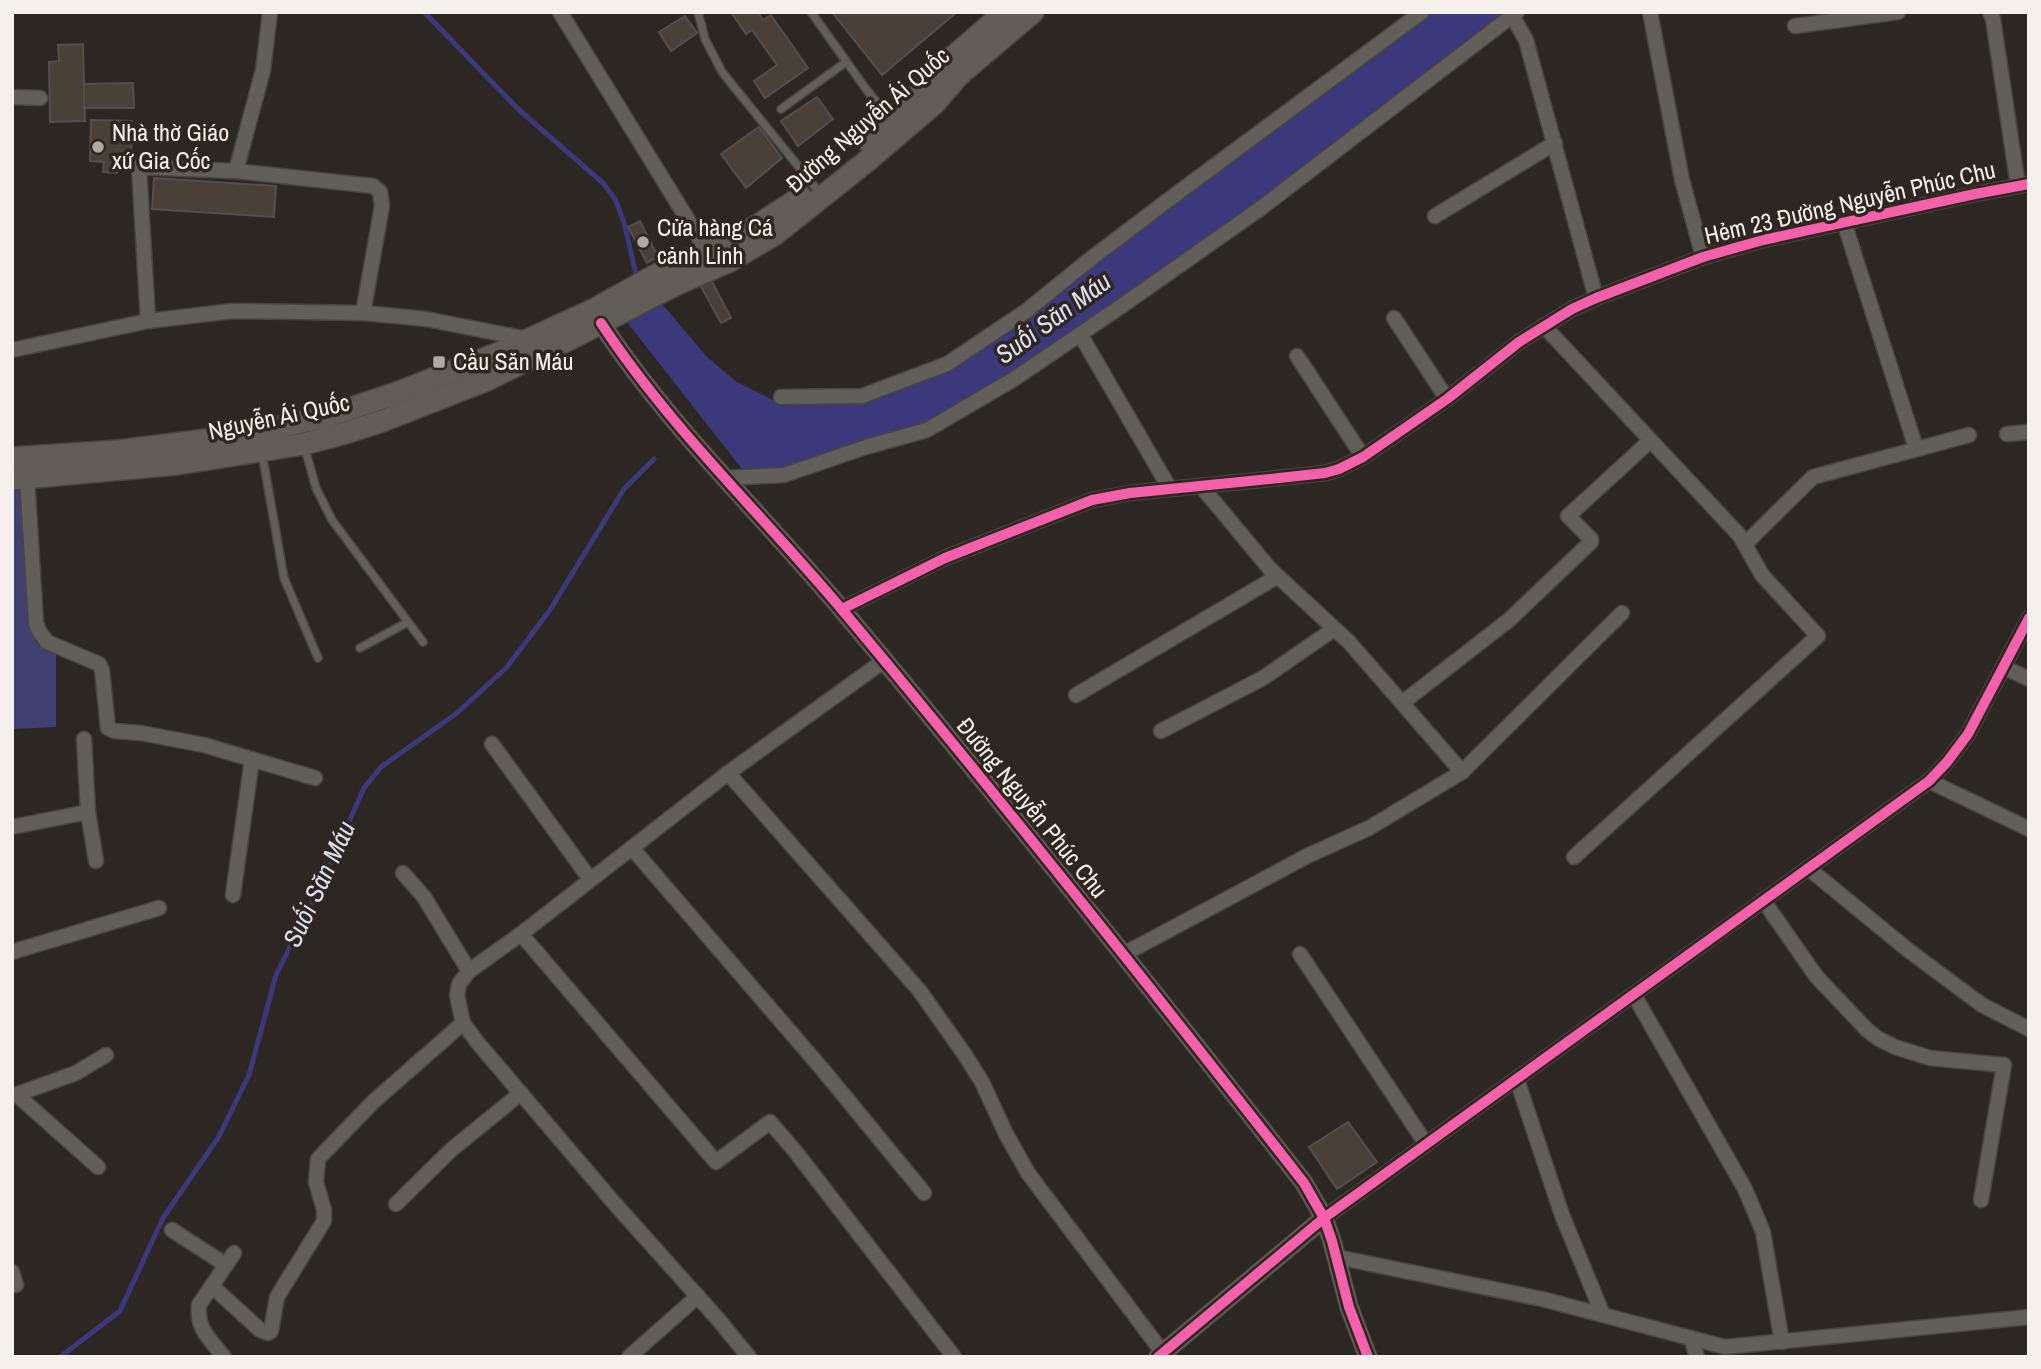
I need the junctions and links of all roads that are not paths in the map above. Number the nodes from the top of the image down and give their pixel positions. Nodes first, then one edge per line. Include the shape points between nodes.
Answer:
1 (270, 12) edge
2 (560, 12) edge
3 (698, 12) edge
4 (811, 12) edge
5 (1033, 12) edge
6 (1422, 12) edge
7 (1650, 12) edge
8 (1898, 12) edge
9 (1990, 12) edge
10 (1514, 13) edge
11 (1795, 26) dead end
12 (992, 30) edge
13 (846, 62) junction
14 (12, 97) edge
15 (40, 98) dead end
16 (781, 109) dead end
17 (892, 120) junction
18 (1555, 143) junction
19 (236, 171) junction
20 (2023, 185) edge
21 (815, 187) junction
22 (1436, 216) dead end
23 (1844, 222) junction
24 (707, 251) junction
25 (1703, 257) junction
26 (670, 277) junction
27 (1596, 298) junction
28 (363, 313) junction
29 (603, 314) junction
30 (1394, 318) dead end
31 (148, 321) junction
32 (1544, 326) junction
33 (581, 334) joint
34 (1080, 334) junction
35 (527, 340) junction
36 (12, 350) edge
37 (1297, 356) dead end
38 (781, 397) dead end
39 (1447, 399) junction
40 (2029, 432) edge
41 (2007, 434) dead end
42 (1969, 435) dead end
43 (1650, 441) junction
44 (304, 444) junction
45 (1916, 448) junction
46 (262, 452) junction
47 (1363, 457) junction
48 (12, 458) edge
49 (20, 478) edge
50 (725, 478) junction
51 (1201, 486) junction
52 (1170, 489) junction
53 (1745, 544) junction
54 (1278, 576) junction
55 (842, 610) junction
56 (1622, 613) dead end
57 (2029, 618) edge
58 (408, 622) junction
59 (1334, 629) junction
60 (422, 642) dead end
61 (360, 648) dead end
62 (318, 658) dead end
63 (885, 660) junction
64 (2003, 667) junction
65 (2029, 679) edge
66 (1076, 695) dead end
67 (1402, 704) junction
68 (1161, 731) dead end
69 (84, 739) dead end
70 (492, 744) dead end
71 (252, 759) junction
72 (1462, 772) junction
73 (728, 773) junction
74 (315, 778) dead end
75 (1929, 780) junction
76 (88, 812) junction
77 (12, 827) edge
78 (2029, 829) edge
79 (632, 848) junction
80 (1574, 856) dead end
81 (96, 861) dead end
82 (1808, 868) junction
83 (402, 873) dead end
84 (590, 879) junction
85 (233, 895) dead end
86 (1763, 900) junction
87 (159, 908) dead end
88 (521, 934) junction
89 (12, 952) edge
90 (1124, 954) junction
91 (1300, 954) dead end
92 (469, 971) junction
93 (1634, 995) junction
94 (463, 1023) junction
95 (2029, 1029) edge
96 (106, 1055) dead end
97 (1517, 1080) junction
98 (521, 1093) junction
99 (15, 1096) edge
100 (1426, 1144) junction
101 (98, 1167) dead end
102 (924, 1193) dead end
103 (1981, 1200) dead end
104 (396, 1204) dead end
105 (1324, 1219) junction
106 (172, 1230) dead end
107 (1337, 1257) junction
108 (212, 1286) junction
109 (698, 1296) junction
110 (1604, 1315) junction
111 (2029, 1317) edge
112 (1691, 1338) junction
113 (1782, 1342) junction
114 (1160, 1355) edge
115 (224, 1357) edge
116 (629, 1357) edge
117 (749, 1357) edge
118 (954, 1357) edge
119 (1368, 1357) edge
120 (1697, 1357) edge

1 - 19 street via 263,70
2 - 24 street
3 - 21 lane via 705,39 722,72
4 - 13 lane
5 - 12 main road, Đường Nguyễn Ái Quốc
6 - 38 street via 1026,311 947,363 862,396
7 - 25 street via 1682,180
8 - 11 street
9 - 20 street
10 - 18 street
10 - 34 street via 1261,208
12 - 17 main road, Đường Nguyễn Ái Quốc via 947,62
12 - 26 main road, Đường Nguyễn Ái Quốc via 935,103 774,235 730,261
13 - 16 lane
13 - 17 lane
14 - 15 street
17 - 21 main road, Đường Nguyễn Ái Quốc
18 - 22 street
18 - 27 street
19 - 28 street via 373,186 380,192 382,206
19 - 31 street via 139,167
20 - 23 street, Hẻm 23 Đường Nguyễn Phúc Chu
21 - 24 main road, Đường Nguyễn Ái Quốc via 775,215
23 - 25 street, Hẻm 23 Đường Nguyễn Phúc Chu
23 - 45 street
24 - 26 main road, Đường Nguyễn Ái Quốc
25 - 27 street, Hẻm 23 Đường Nguyễn Phúc Chu
26 - 29 main road, Đường Nguyễn Ái Quốc
27 - 32 street, Hẻm 23 Đường Nguyễn Phúc Chu
28 - 31 street via 232,311
28 - 35 street
29 - 33 main road, Đường Nguyễn Ái Quốc
29 - 35 main road, Đường Nguyễn Ái Quốc
29 - 50 street, Đường Nguyễn Phúc Chu via 654,397
30 - 39 street
31 - 36 street
32 - 39 street, Hẻm 23 Đường Nguyễn Phúc Chu
32 - 43 street
33 - 44 main road, Nguyễn Ái Quốc via 424,405
34 - 50 street via 928,430 785,475
34 - 52 street
35 - 48 main road, Nguyễn Ái Quốc via 325,417 238,436
37 - 47 street
39 - 47 street, Hẻm 23 Đường Nguyễn Phúc Chu
40 - 41 street
42 - 45 street
43 - 53 street
43 - 67 street via 1567,516 1591,542 1509,620
44 - 46 main road, Nguyễn Ái Quốc
44 - 58 lane via 322,503
45 - 53 street via 1813,477
46 - 49 main road, Nguyễn Ái Quốc
46 - 62 lane via 284,578
47 - 51 street, Hẻm 23 Đường Nguyễn Phúc Chu via 1325,473
49 - 71 street via 39,631 47,642 99,664 108,728 204,745
50 - 55 street, Đường Nguyễn Phúc Chu
51 - 52 street, Hẻm 23 Đường Nguyễn Phúc Chu
51 - 54 street
52 - 55 street, Hẻm 23 Đường Nguyễn Phúc Chu via 1093,500 1058,512 945,558
53 - 80 street via 1762,575 1818,636
54 - 59 street
54 - 66 street
55 - 63 street, Đường Nguyễn Phúc Chu
56 - 72 street
57 - 64 street
58 - 60 lane
58 - 61 lane
59 - 67 street
59 - 68 street via 1263,678
63 - 73 street
63 - 90 street, Đường Nguyễn Phúc Chu
64 - 65 street
64 - 75 street via 1968,734
67 - 72 street
69 - 76 street
70 - 84 street
71 - 74 street
71 - 85 street
72 - 90 street via 1369,828
73 - 79 street
73 - 114 street via 919,990 982,1082 1028,1173
75 - 78 street
75 - 82 street
76 - 77 street
76 - 81 street
79 - 84 street
79 - 102 street
82 - 86 street
82 - 95 street via 1982,1005
83 - 92 street via 424,897
84 - 88 street
86 - 93 street
86 - 103 street via 1816,976 1867,1030 1895,1047 1930,1058 2004,1065
87 - 89 street
88 - 92 street
88 - 118 street via 716,1162 770,1122
90 - 105 street, Đường Nguyễn Phúc Chu via 1304,1183
91 - 100 street
92 - 94 street via 457,995
93 - 97 street
93 - 113 street via 1745,1188 1763,1232
94 - 98 street
94 - 108 street via 373,1102 318,1159 316,1182 324,1221 278,1297 271,1331 260,1330
96 - 99 street via 76,1073
97 - 100 street
97 - 110 street via 1562,1214
98 - 104 street
98 - 109 street
99 - 101 street
100 - 105 street
105 - 107 street, Đường Nguyễn Phúc Chu
105 - 114 street
106 - 108 street via 230,1259
107 - 110 street
107 - 119 street, Đường Nguyễn Phúc Chu
108 - 115 street via 198,1315 200,1326
109 - 116 street
109 - 117 street
110 - 112 street
111 - 113 street
112 - 113 street via 1725,1347
112 - 120 street

